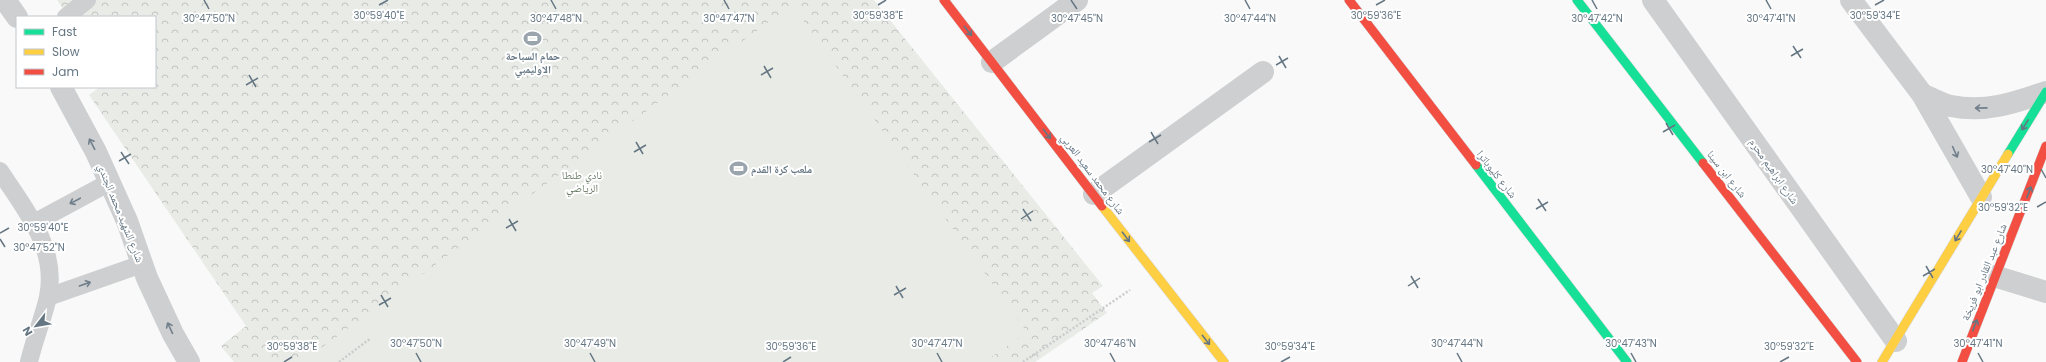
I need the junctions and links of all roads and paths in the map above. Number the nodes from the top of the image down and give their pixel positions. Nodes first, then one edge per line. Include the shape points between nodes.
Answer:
1 (5, 0) edge
2 (87, 0) edge
3 (944, 0) edge
4 (1077, 0) edge
5 (1348, 0) edge
6 (1577, 0) edge
7 (1652, 0) edge
8 (1851, 0) edge
9 (16, 16) edge
10 (67, 16) edge
11 (992, 62) junction
12 (1263, 72) dead end
13 (62, 88) edge
14 (2046, 92) edge
15 (1922, 94) junction
16 (2046, 146) edge
17 (0, 171) edge
18 (110, 182) junction
19 (1094, 194) junction
20 (1981, 197) junction
21 (34, 222) junction
22 (142, 264) junction
23 (1154, 274) junction
24 (1994, 276) junction
25 (2046, 292) edge
26 (48, 297) junction
27 (371, 338) dead end
28 (1896, 341) junction
29 (29, 362) edge
30 (189, 362) edge
31 (339, 362) edge
32 (1023, 362) edge
33 (1224, 362) edge
34 (1627, 362) edge
35 (1857, 362) edge
36 (1882, 362) edge
37 (1962, 362) edge

1 - 9 street
2 - 10 lane
3 -> 11 street, شارع محمد سعيد العربي
4 - 11 street
5 - 34 street, شارع كليوباترا
6 - 35 street, شارع ابن سينا
7 - 28 street, شارع ابراهيم محرم
8 - 15 street
11 -> 19 street, شارع محمد سعيد العربي
12 - 19 street
18 -> 13 street, شارع الشهيد محمد الجندي
14 -> 15 street via 2012,104 1982,109 1950,106
14 -> 20 street
15 -> 20 street
24 -> 16 street, شارع عبد القادر ابو فريخة
17 - 21 lane
18 -> 21 lane
18 - 22 street, شارع الشهيد محمد الجندي via 127,220
19 -> 23 street, شارع محمد سعيد العربي
20 -> 28 street
21 - 26 lane via 48,258
26 -> 22 lane
30 -> 22 street, شارع الشهيد محمد الجندي via 173,334
23 - 32 path
23 -> 33 street, شارع محمد سعيد العربي
24 - 25 street
37 -> 24 street, شارع عبد القادر ابو فريخة
26 - 29 lane
27 - 31 path
28 - 36 street

